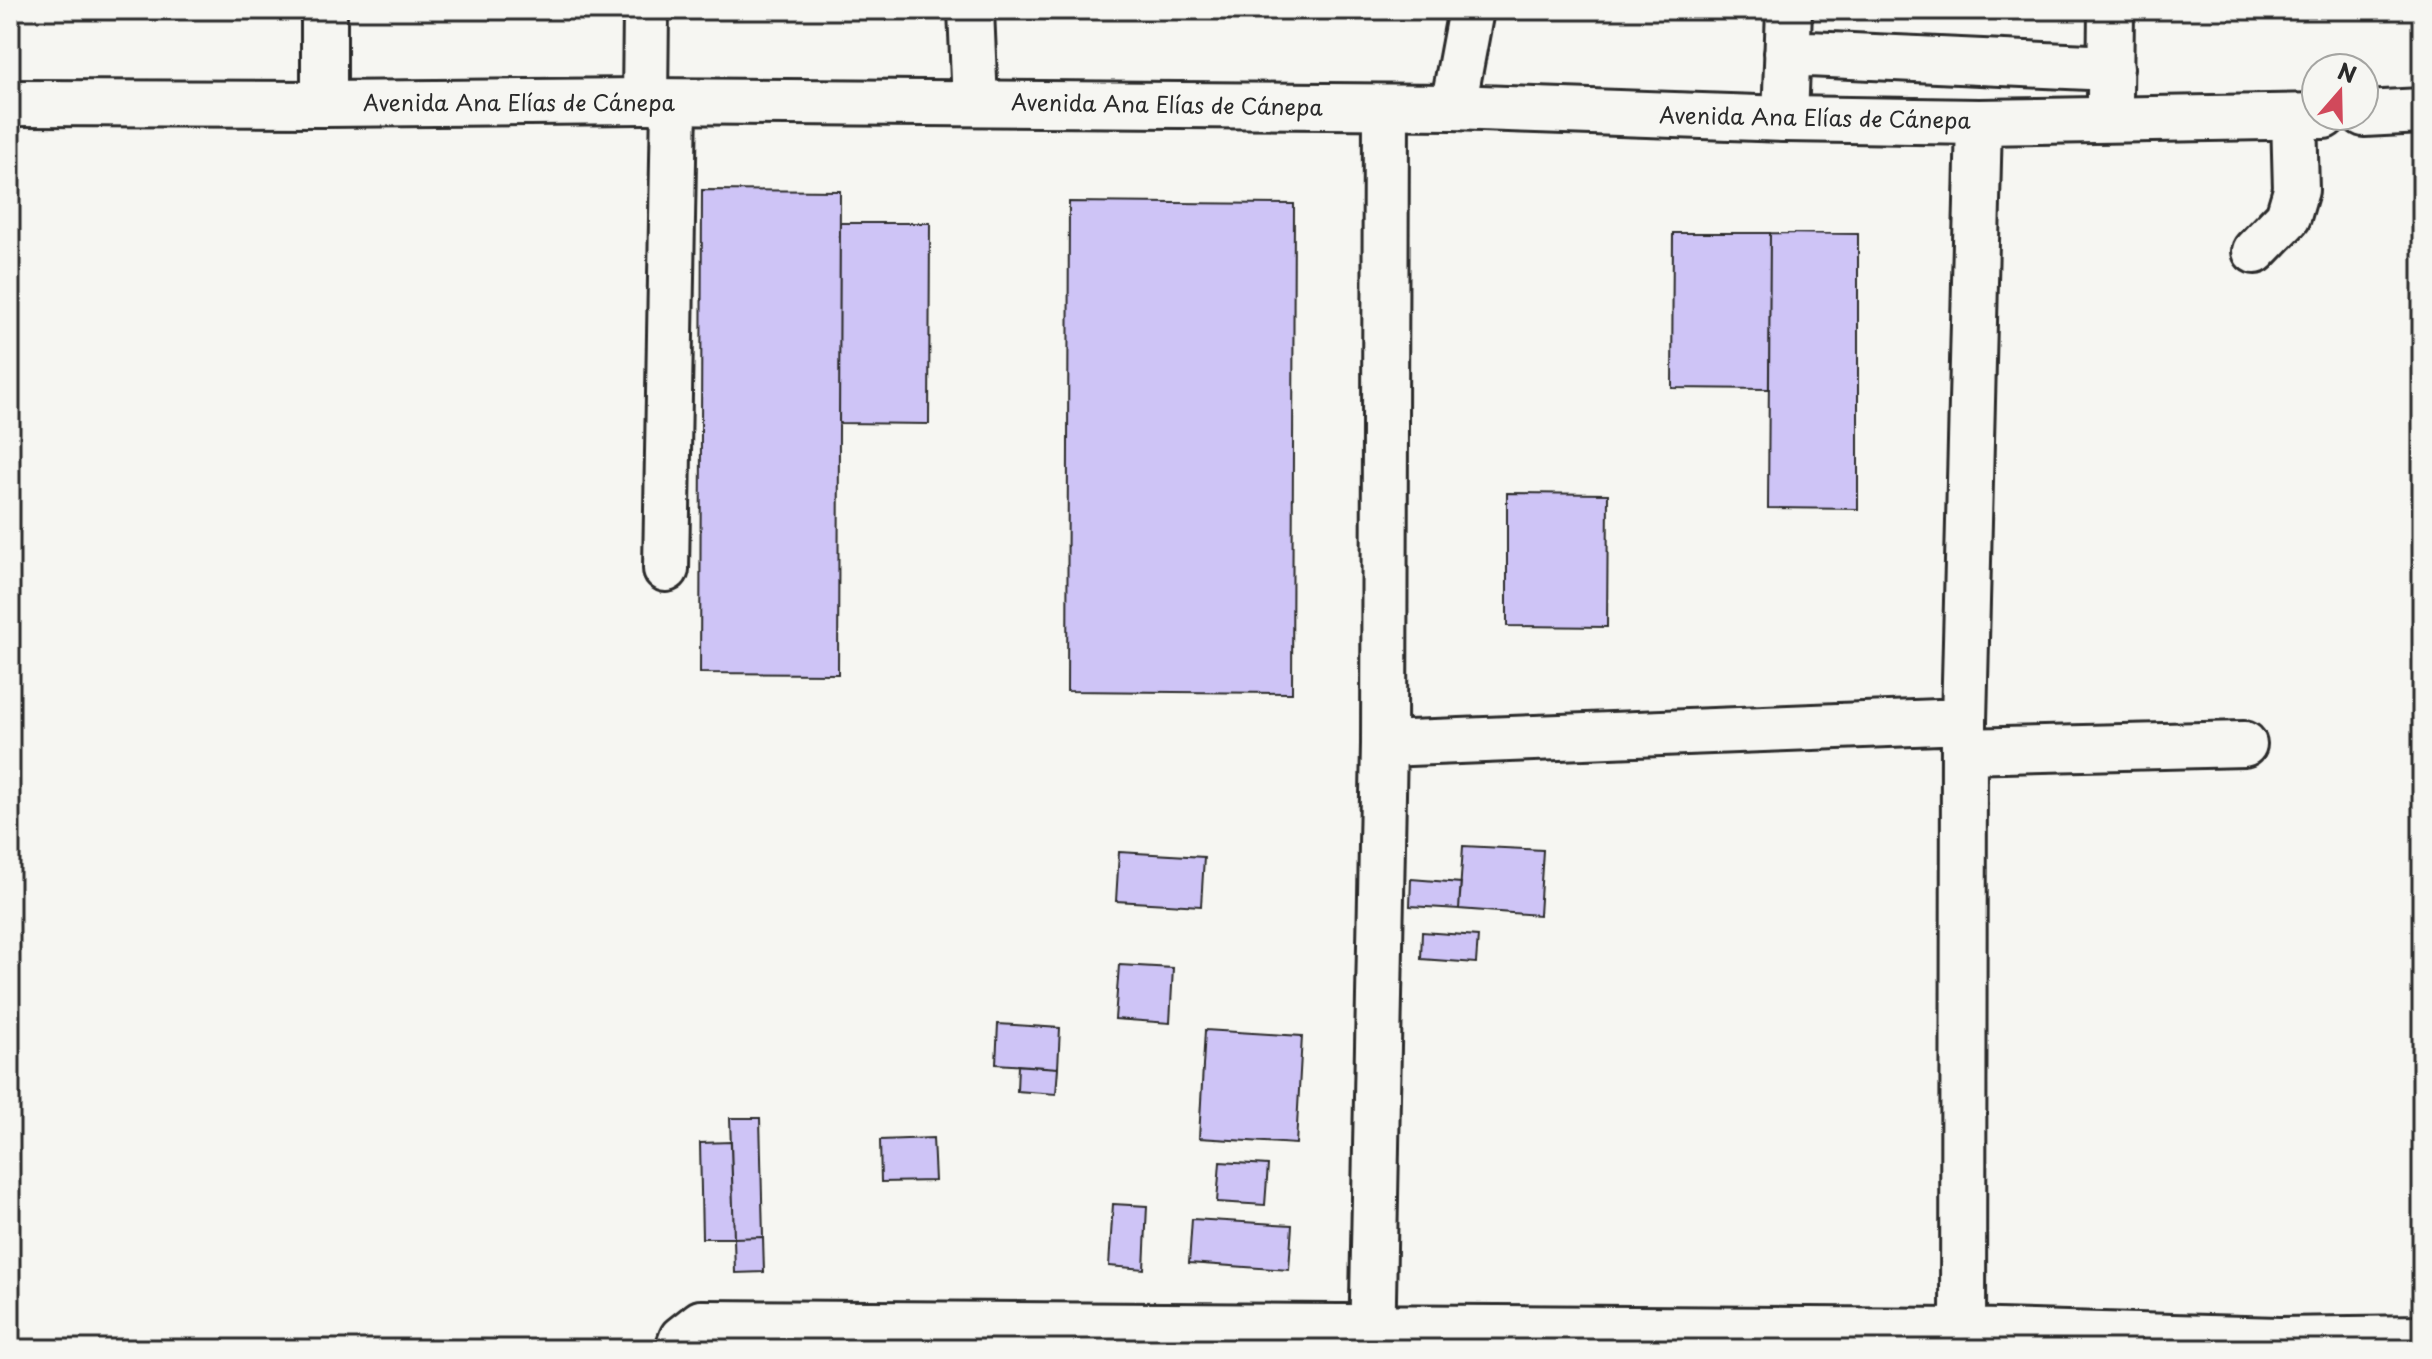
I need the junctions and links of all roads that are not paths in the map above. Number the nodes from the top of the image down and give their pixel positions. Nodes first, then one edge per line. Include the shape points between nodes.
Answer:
1 (324, 10) edge
2 (646, 10) edge
3 (971, 10) edge
4 (1471, 10) edge
5 (1789, 10) edge
6 (2111, 10) edge
7 (1787, 53) junction
8 (2111, 68) junction
9 (660, 102) junction
10 (10, 103) edge
11 (975, 103) junction
12 (324, 104) junction
13 (1453, 107) junction
14 (1386, 108) junction
15 (2422, 111) edge
16 (2380, 113) edge
17 (2300, 117) edge
18 (1785, 119) junction
19 (2110, 121) junction
20 (1979, 122) junction
21 (2306, 132) edge
22 (2255, 251) dead end
23 (666, 569) dead end
24 (1964, 736) junction
25 (1384, 744) junction
26 (2244, 744) dead end
27 (1372, 1338) edge
28 (2422, 1338) edge
29 (1963, 1340) edge
30 (2280, 1344) edge
31 (678, 1349) edge

1 - 12 street
2 - 9 street
3 - 11 street
4 - 13 street
5 - 7 street
6 - 8 street
7 - 8 street
7 - 18 street
8 - 19 street
9 - 11 street, Avenida Ana Elías de Cánepa
9 - 12 street, Avenida Ana Elías de Cánepa
9 - 23 street
10 - 12 street, Avenida Ana Elías de Cánepa
11 - 14 street, Avenida Ana Elías de Cánepa
13 - 14 street, Avenida Ana Elías de Cánepa
13 - 18 street, Avenida Ana Elías de Cánepa
14 - 25 street
15 - 16 street
17 - 19 street, Avenida Ana Elías de Cánepa
18 - 20 street, Avenida Ana Elías de Cánepa
19 - 20 street, Avenida Ana Elías de Cánepa
20 - 24 street
21 - 22 street via 2288,217
24 - 25 street
24 - 26 street
24 - 29 street
25 - 27 street
27 - 29 street
27 - 31 street via 701,1323 682,1338
28 - 30 street
29 - 30 street

